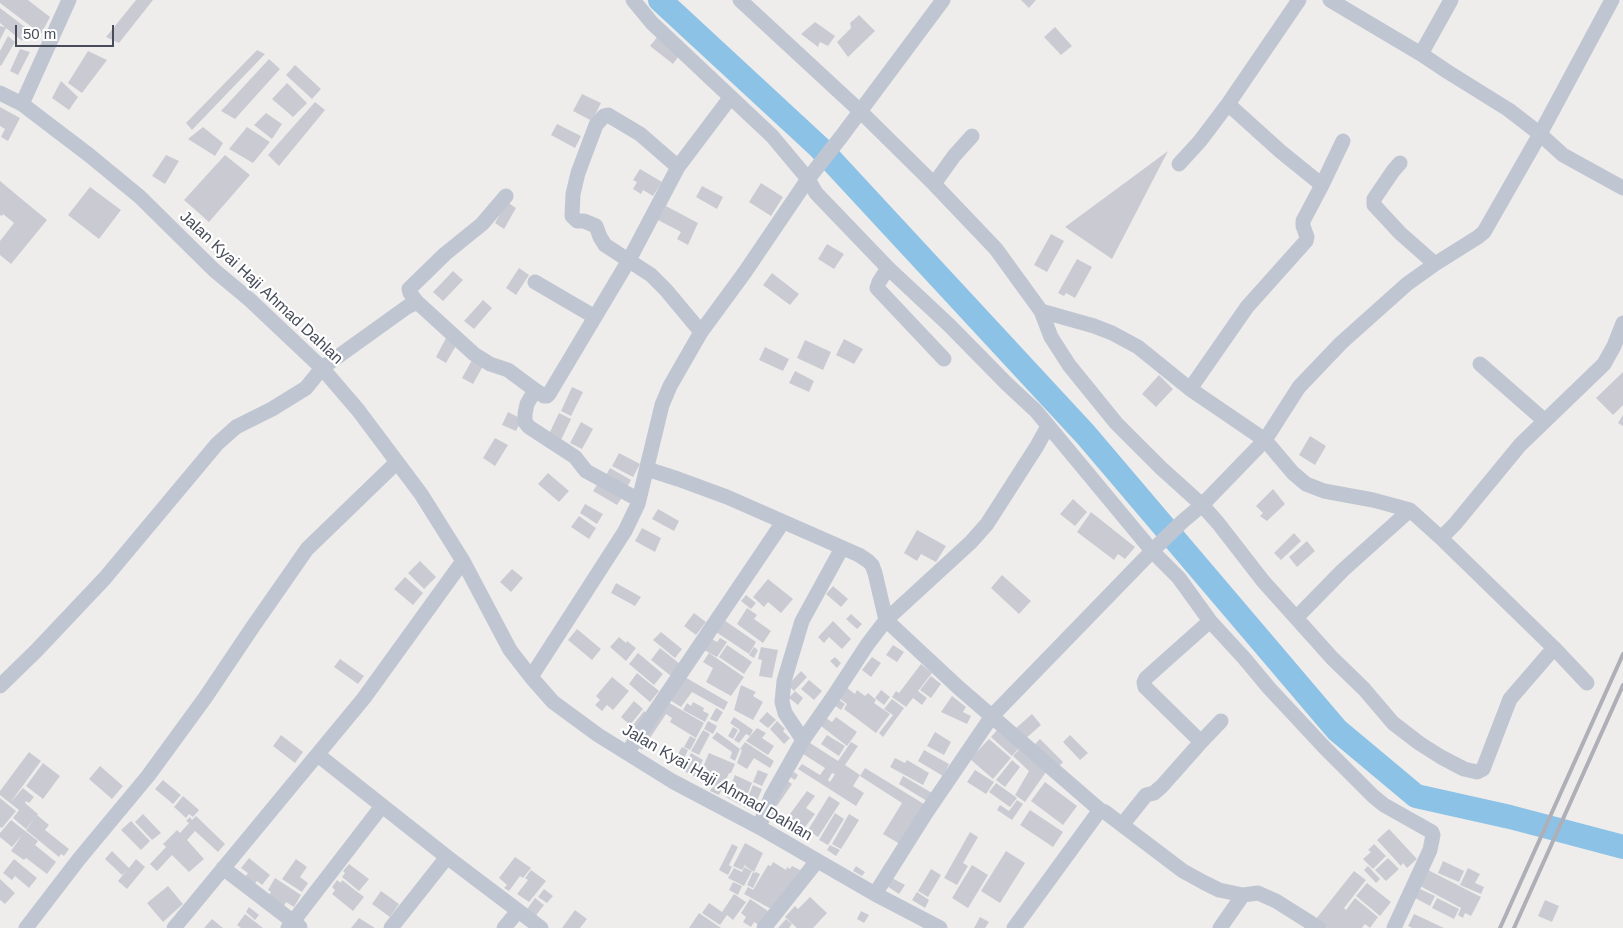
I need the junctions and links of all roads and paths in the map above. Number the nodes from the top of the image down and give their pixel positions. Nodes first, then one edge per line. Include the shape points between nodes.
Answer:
1 (69, 0) edge
2 (633, 0) edge
3 (740, 0) edge
4 (943, 0) edge
5 (1299, 0) edge
6 (1330, 0) edge
7 (1612, 0) edge
8 (1447, 1) edge
9 (1421, 54) junction
10 (0, 93) edge
11 (730, 98) junction
12 (22, 104) junction
13 (1228, 104) junction
14 (860, 111) junction
15 (1540, 134) junction
16 (972, 136) dead end
17 (1343, 141) dead end
18 (1400, 163) dead end
19 (1179, 164) dead end
20 (678, 168) junction
21 (811, 175) junction
22 (934, 184) junction
23 (1322, 185) junction
24 (1623, 188) edge
25 (506, 196) dead end
26 (629, 260) junction
27 (1436, 264) junction
28 (888, 268) junction
29 (535, 282) dead end
30 (416, 302) junction
31 (1041, 310) junction
32 (595, 317) junction
33 (1623, 323) edge
34 (701, 332) junction
35 (944, 359) dead end
36 (1480, 364) dead end
37 (322, 368) junction
38 (1190, 389) junction
39 (535, 390) junction
40 (1545, 421) junction
41 (1048, 426) junction
42 (1265, 440) junction
43 (396, 463) junction
44 (647, 469) junction
45 (638, 500) junction
46 (1202, 505) junction
47 (1410, 510) junction
48 (783, 522) junction
49 (1441, 538) junction
50 (842, 548) junction
51 (1154, 550) junction
52 (463, 561) junction
53 (1297, 617) junction
54 (886, 620) junction
55 (1210, 621) junction
56 (1554, 648) junction
57 (531, 677) junction
58 (1587, 682) dead end
59 (0, 686) edge
60 (992, 716) junction
61 (1221, 721) dead end
62 (803, 740) junction
63 (1201, 742) junction
64 (627, 753) junction
65 (318, 755) junction
66 (382, 806) junction
67 (1100, 810) junction
68 (1122, 825) junction
69 (759, 827) junction
70 (448, 857) junction
71 (817, 860) junction
72 (223, 868) junction
73 (875, 894) junction
74 (1243, 895) junction
75 (518, 911) junction
76 (294, 926) edge
77 (26, 928) edge
78 (174, 928) edge
79 (391, 928) edge
80 (504, 928) edge
81 (541, 928) edge
82 (764, 928) edge
83 (940, 928) edge
84 (1014, 928) edge
85 (1220, 928) edge
86 (1319, 928) edge
87 (1394, 928) edge

1 - 12 street
2 - 11 street via 652,23
3 - 14 street
4 - 14 street
5 - 13 street
6 - 9 street
7 - 15 street
8 - 9 street
9 - 15 street via 1509,110
10 - 12 street, Jalan Kyai Haji Ahmad Dahlan
11 - 20 street
11 - 21 street
12 - 37 street, Jalan Kyai Haji Ahmad Dahlan via 140,197 214,270
13 - 19 street
13 - 23 street
14 - 21 street
14 - 22 street
15 - 24 street via 1563,155
15 - 27 street via 1484,232
16 - 22 street
17 - 23 street
18 - 27 street via 1374,199 1374,205
20 - 26 street
20 - 26 street via 640,134 608,115 596,125 578,174 572,216 577,221 596,226 605,246
21 - 28 street via 816,193
21 - 34 street
22 - 31 street via 996,249
23 - 38 street via 1303,221 1306,241 1247,307
25 - 30 street via 482,224 411,286 410,293
26 - 32 street
26 - 34 street via 666,290
27 - 42 street via 1407,284 1341,343 1299,388
28 - 35 street via 878,288
28 - 41 street
29 - 32 street
30 - 37 street
30 - 39 street via 474,354 508,370
31 - 38 street via 1094,326 1129,341
31 - 46 street via 1051,336 1069,365 1116,424
32 - 39 street via 549,394 544,396
33 - 40 street via 1604,364
34 - 44 street via 662,405
36 - 40 street
37 - 43 street, Jalan Kyai Haji Ahmad Dahlan via 358,410
37 - 59 street via 306,388 236,427 217,444 105,578
38 - 42 street
39 - 45 street via 527,404 525,422 575,457 586,471
40 - 49 street via 1520,445
41 - 51 street
41 - 54 street via 987,524
42 - 46 street
42 - 47 street via 1306,484
43 - 52 street, Jalan Kyai Haji Ahmad Dahlan
43 - 77 street via 307,549 148,776
44 - 45 street
44 - 48 street via 727,497
45 - 57 street via 625,531
46 - 51 street
46 - 53 street via 1263,581
47 - 49 street
47 - 53 street
48 - 50 street
48 - 64 street
49 - 56 street
50 - 54 street via 872,565
50 - 62 street via 802,621 784,681 782,702 785,713
51 - 55 street
51 - 60 street
52 - 57 street, Jalan Kyai Haji Ahmad Dahlan via 510,650
52 - 65 street via 364,698
53 - 56 street via 1393,723 1440,757 1477,772 1483,770 1487,762 1510,699
54 - 60 street
54 - 62 street
55 - 63 street via 1144,682 1145,687
55 - 87 street via 1286,707 1373,796 1432,832 1430,850
56 - 58 street
57 - 64 street, Jalan Kyai Haji Ahmad Dahlan via 553,702
60 - 67 street
60 - 73 street
61 - 63 street
62 - 69 street via 771,797
63 - 68 street via 1162,786 1146,795
64 - 69 street, Jalan Kyai Haji Ahmad Dahlan
65 - 66 street
65 - 72 street
66 - 70 street
66 - 76 street
67 - 68 street
67 - 84 street
68 - 74 street via 1183,871 1219,890
69 - 71 street, Jalan Kyai Haji Ahmad Dahlan
70 - 75 street
70 - 79 street
71 - 73 street, Jalan Kyai Haji Ahmad Dahlan
71 - 82 street
72 - 76 street
72 - 78 street
73 - 83 street, Jalan Kyai Haji Ahmad Dahlan
74 - 85 street
74 - 86 street via 1258,893
75 - 80 street
75 - 81 street

